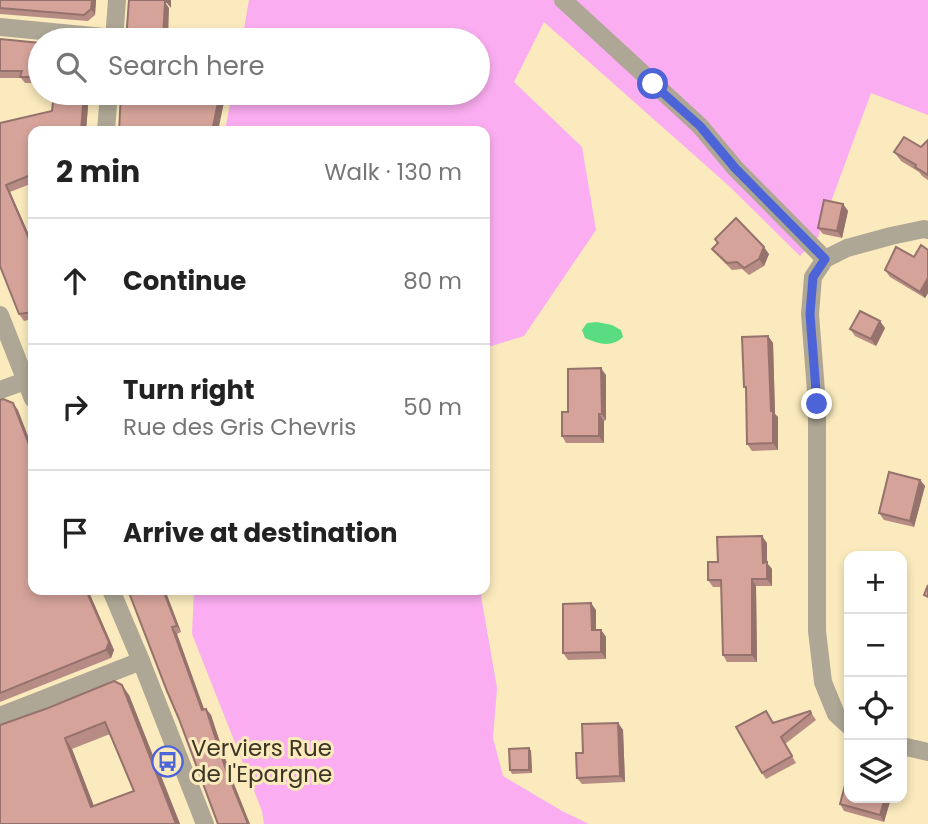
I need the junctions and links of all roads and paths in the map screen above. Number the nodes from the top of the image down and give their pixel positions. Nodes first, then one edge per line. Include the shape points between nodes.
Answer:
1 (117, 0) edge
2 (563, 0) edge
3 (0, 27) edge
4 (115, 28) edge
5 (28, 30) edge
6 (108, 105) edge
7 (106, 126) edge
8 (928, 230) edge
9 (825, 259) junction
10 (0, 315) edge
11 (25, 380) junction
12 (28, 387) edge
13 (0, 390) edge
14 (113, 595) edge
15 (141, 660) junction
16 (0, 716) edge
17 (844, 721) edge
18 (907, 747) edge
19 (928, 752) edge
20 (205, 824) edge

1 - 4 street
2 - 9 street via 700,126
3 - 5 street
6 - 7 street
8 - 9 street via 847,248
9 - 17 street via 813,277 810,314 817,404 817,631 823,682
10 - 11 street
11 - 12 street
11 - 13 street
14 - 15 street
15 - 16 street
15 - 20 street
18 - 19 street

